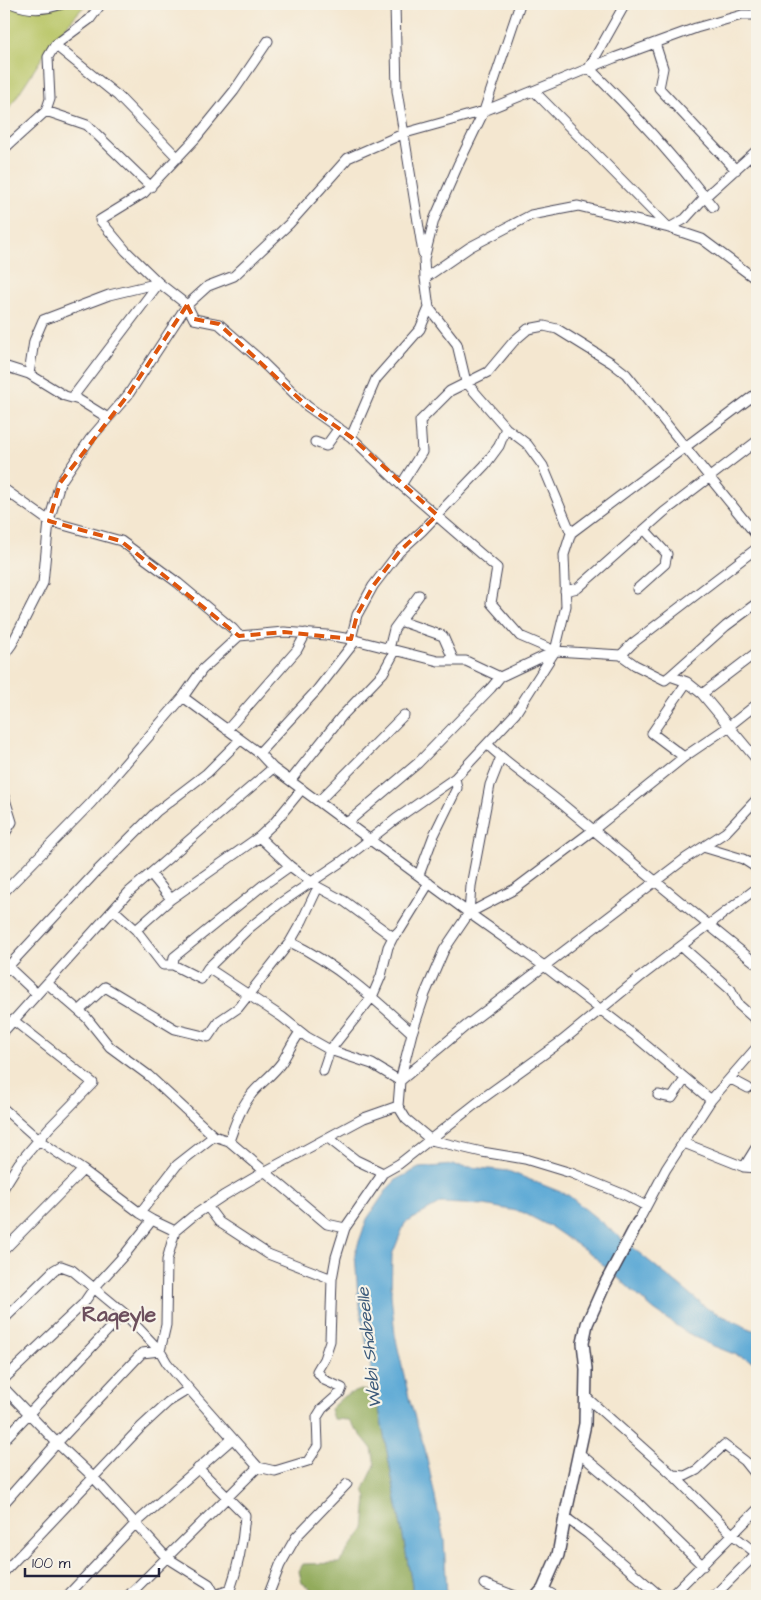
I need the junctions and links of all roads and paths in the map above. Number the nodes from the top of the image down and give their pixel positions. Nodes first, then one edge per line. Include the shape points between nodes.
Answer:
1 (13, 4) edge
2 (62, 4) edge
3 (102, 4) edge
4 (394, 4) edge
5 (520, 4) edge
6 (626, 4) edge
7 (752, 4) edge
8 (757, 9) edge
9 (757, 15) edge
10 (268, 41) dead end
11 (655, 43) junction
12 (56, 45) junction
13 (589, 68) junction
14 (534, 91) junction
15 (46, 111) junction
16 (484, 111) junction
17 (405, 133) junction
18 (4, 149) edge
19 (757, 150) edge
20 (178, 158) junction
21 (736, 170) junction
22 (151, 187) junction
23 (705, 197) junction
24 (713, 207) dead end
25 (669, 228) junction
26 (424, 258) junction
27 (425, 278) junction
28 (757, 279) edge
29 (158, 283) junction
30 (187, 306) junction
31 (429, 308) junction
32 (4, 366) edge
33 (29, 374) junction
34 (466, 382) junction
35 (757, 393) edge
36 (72, 398) junction
37 (108, 418) junction
38 (338, 428) junction
39 (506, 428) junction
40 (351, 437) junction
41 (757, 441) edge
42 (315, 442) dead end
43 (684, 446) junction
44 (711, 478) junction
45 (401, 485) junction
46 (4, 489) edge
47 (437, 515) junction
48 (48, 521) junction
49 (645, 530) junction
50 (571, 533) junction
51 (757, 536) edge
52 (757, 548) edge
53 (637, 589) dead end
54 (565, 591) junction
55 (419, 595) dead end
56 (757, 603) edge
57 (400, 621) junction
58 (306, 633) junction
59 (239, 636) junction
60 (353, 640) junction
61 (392, 650) junction
62 (555, 651) junction
63 (757, 652) edge
64 (4, 655) edge
65 (621, 656) junction
66 (454, 661) junction
67 (500, 676) junction
68 (670, 676) junction
69 (687, 682) junction
70 (702, 694) junction
71 (183, 697) junction
72 (757, 704) edge
73 (404, 715) dead end
74 (728, 727) junction
75 (227, 730) junction
76 (240, 740) junction
77 (488, 745) junction
78 (259, 753) junction
79 (684, 757) junction
80 (501, 758) junction
81 (757, 758) edge
82 (273, 768) junction
83 (455, 778) junction
84 (291, 780) junction
85 (302, 789) junction
86 (4, 796) edge
87 (757, 799) edge
88 (319, 801) junction
89 (348, 822) junction
90 (592, 831) junction
91 (4, 835) edge
92 (259, 837) junction
93 (371, 839) junction
94 (703, 847) junction
95 (290, 866) junction
96 (757, 868) edge
97 (151, 874) junction
98 (419, 875) junction
99 (655, 881) junction
100 (314, 884) junction
101 (429, 884) junction
102 (757, 888) edge
103 (4, 892) edge
104 (171, 899) junction
105 (114, 910) junction
106 (469, 913) junction
107 (709, 925) junction
108 (136, 930) junction
109 (393, 937) junction
110 (290, 942) junction
111 (681, 946) junction
112 (757, 964) edge
113 (173, 965) junction
114 (544, 966) junction
115 (5, 967) edge
116 (208, 968) junction
117 (48, 984) junction
118 (37, 994) junction
119 (249, 996) junction
120 (372, 997) junction
121 (602, 1010) junction
122 (79, 1011) junction
123 (13, 1020) junction
124 (757, 1021) edge
125 (4, 1031) edge
126 (300, 1032) junction
127 (412, 1033) junction
128 (757, 1047) edge
129 (330, 1050) junction
130 (323, 1071) dead end
131 (685, 1079) junction
132 (731, 1080) junction
133 (400, 1081) junction
134 (748, 1088) dead end
135 (658, 1095) dead end
136 (711, 1100) junction
137 (398, 1106) junction
138 (4, 1109) edge
139 (214, 1136) junction
140 (328, 1138) junction
141 (431, 1140) junction
142 (40, 1141) junction
143 (229, 1141) junction
144 (684, 1143) junction
145 (757, 1146) edge
146 (744, 1167) junction
147 (757, 1168) edge
148 (83, 1170) junction
149 (264, 1172) junction
150 (383, 1173) junction
151 (4, 1187) edge
152 (207, 1206) junction
153 (646, 1206) junction
154 (140, 1213) junction
155 (152, 1220) junction
156 (638, 1222) joint
157 (345, 1228) junction
158 (175, 1231) junction
159 (4, 1250) edge
160 (332, 1279) junction
161 (94, 1288) junction
162 (124, 1313) junction
163 (4, 1319) edge
164 (160, 1351) junction
165 (4, 1379) edge
166 (4, 1388) edge
167 (188, 1389) junction
168 (586, 1398) junction
169 (28, 1413) junction
170 (232, 1439) junction
171 (4, 1440) edge
172 (57, 1443) junction
173 (580, 1453) junction
174 (258, 1467) junction
175 (198, 1468) junction
176 (673, 1475) junction
177 (757, 1476) edge
178 (93, 1477) junction
179 (347, 1484) dead end
180 (228, 1498) junction
181 (4, 1503) edge
182 (757, 1510) edge
183 (564, 1517) junction
184 (136, 1523) junction
185 (733, 1535) junction
186 (757, 1554) edge
187 (166, 1558) junction
188 (703, 1566) junction
189 (4, 1572) edge
190 (484, 1584) dead end
191 (540, 1592) edge
192 (215, 1595) edge
193 (67, 1596) edge
194 (128, 1596) edge
195 (268, 1596) edge
196 (515, 1596) edge
197 (555, 1596) edge
198 (660, 1596) edge
199 (671, 1596) edge
200 (714, 1596) edge

1 - 2 street via 26,9
3 - 12 street via 90,19
4 - 17 street via 397,91
5 - 16 street
6 - 13 street
7 - 8 street
9 - 11 street via 742,15
10 - 20 street via 234,91
11 - 13 street
11 - 21 street via 663,68 660,88
12 - 15 street via 48,57 50,100
12 - 20 street via 118,96
13 - 14 street
13 - 23 street via 620,98
14 - 16 street
14 - 25 street
15 - 18 street
15 - 22 street via 87,125
16 - 17 street
16 - 26 street via 434,220
17 - 26 street
17 - 30 street via 348,158 289,224 234,276 208,286
19 - 21 street
20 - 22 street
21 - 23 street
22 - 29 street via 100,220
23 - 24 street
23 - 25 street via 685,219
25 - 27 street via 578,206 531,214
25 - 28 street via 702,239
26 - 27 street
27 - 31 street
29 - 30 street
29 - 33 street via 109,295 44,320 34,341
29 - 36 street
30 - 37 street via 128,395
30 - 38 street via 194,319 220,324 307,406
31 - 34 street via 457,344
31 - 40 street via 420,329 376,379
32 - 33 street
33 - 36 street
34 - 39 street
34 - 43 street via 488,372 528,329 544,326 557,330 626,374
34 - 45 street via 450,391 420,421 422,452
35 - 43 street
36 - 37 street
37 - 48 street via 60,482
38 - 40 street
38 - 42 street via 326,446
39 - 47 street via 499,446 485,465
39 - 50 street via 528,444 543,466
40 - 45 street
41 - 44 street
43 - 44 street
43 - 50 street
44 - 49 street
44 - 51 street
45 - 47 street
46 - 48 street
47 - 60 street via 399,552 373,586 358,615
47 - 62 street via 497,568 491,603 520,636
48 - 59 street via 121,541 178,583
48 - 64 street via 43,583
49 - 53 street via 667,554 664,564
49 - 54 street via 578,588
50 - 54 street via 564,554
52 - 65 street via 633,643
54 - 62 street via 566,606
55 - 57 street
56 - 68 street
57 - 61 street via 394,629
57 - 66 street via 443,636
58 - 59 street
58 - 60 street
58 - 75 street via 297,650
59 - 71 street via 202,670
60 - 61 street
60 - 78 street via 317,690
61 - 66 street via 438,662
61 - 84 street via 383,673 342,716
62 - 65 street
62 - 67 street
62 - 77 street via 515,714
63 - 70 street
65 - 68 street via 666,680
66 - 67 street via 466,661
67 - 89 street via 418,763
68 - 69 street
69 - 70 street
69 - 79 street via 652,733
70 - 74 street
71 - 75 street
71 - 103 street via 91,803
72 - 74 street
73 - 88 street
74 - 79 street
74 - 81 street
75 - 76 street
76 - 78 street
76 - 115 street via 207,773 156,812
77 - 80 street
77 - 83 street
78 - 82 street
79 - 90 street
80 - 90 street via 535,782
80 - 106 street via 490,784
82 - 84 street
82 - 97 street
83 - 93 street
83 - 98 street via 458,788 434,835
84 - 85 street
85 - 88 street
85 - 92 street
86 - 91 street via 12,822
87 - 94 street via 726,832
88 - 89 street
89 - 93 street
90 - 99 street
90 - 106 street via 515,889
92 - 95 street
92 - 104 street
93 - 98 street
93 - 100 street
94 - 96 street via 743,859
94 - 99 street
95 - 100 street
95 - 113 street via 174,957
97 - 104 street
97 - 105 street via 128,892
98 - 101 street
99 - 107 street
99 - 114 street
100 - 109 street via 344,901
100 - 110 street via 302,922
100 - 116 street via 279,904
101 - 106 street
101 - 109 street
102 - 107 street
104 - 108 street
105 - 108 street
105 - 117 street
106 - 114 street
106 - 127 street via 444,950
107 - 111 street
107 - 112 street
108 - 113 street via 164,965
109 - 120 street
110 - 119 street
110 - 120 street via 312,953
111 - 121 street
111 - 124 street via 731,990 739,1004
113 - 116 street via 201,979
114 - 121 street
114 - 133 street
115 - 118 street
116 - 119 street
117 - 118 street
117 - 122 street
118 - 123 street
119 - 122 street via 219,1021 208,1037 176,1029 105,987
119 - 126 street
120 - 127 street
120 - 129 street
121 - 131 street
121 - 141 street
122 - 139 street via 110,1047 148,1075
123 - 125 street
123 - 142 street via 92,1084
126 - 129 street
126 - 143 street via 269,1078 242,1107
127 - 133 street
128 - 132 street
129 - 130 street
129 - 133 street via 372,1064
131 - 135 street via 672,1098
131 - 136 street
132 - 134 street
132 - 136 street
133 - 137 street
136 - 144 street
137 - 140 street via 364,1118
137 - 141 street via 406,1119
138 - 142 street
139 - 143 street
139 - 154 street via 177,1165
140 - 149 street
140 - 150 street via 356,1160
141 - 150 street
141 - 153 street via 525,1159 571,1173
142 - 148 street
142 - 151 street via 19,1163
143 - 149 street
144 - 146 street
144 - 153 street
145 - 146 street
146 - 147 street
148 - 154 street
148 - 159 street
149 - 152 street
149 - 157 street via 327,1224
150 - 157 street
152 - 158 street
152 - 160 street via 219,1222 268,1254
153 - 156 street
154 - 155 street
155 - 158 street
155 - 161 street
156 - 168 street via 587,1324 582,1343
157 - 160 street
158 - 164 street via 167,1260 166,1325
160 - 174 street via 330,1341 317,1371 324,1380 342,1388 317,1417 318,1446 308,1461 275,1472
161 - 162 street
161 - 163 street via 72,1270 61,1266
161 - 165 street via 83,1304
162 - 164 street
162 - 169 street
164 - 167 street
164 - 172 street via 142,1353
166 - 169 street
167 - 170 street
167 - 178 street via 141,1427
168 - 173 street
168 - 176 street
169 - 171 street
169 - 172 street
170 - 174 street
170 - 175 street
172 - 178 street
172 - 181 street
173 - 183 street
173 - 188 street via 636,1501
174 - 180 street
175 - 180 street
175 - 184 street
176 - 177 street via 685,1476 697,1470 724,1445
176 - 185 street
178 - 184 street
178 - 189 street
179 - 195 street via 296,1537
180 - 187 street
180 - 192 street via 245,1515 243,1540 230,1590
182 - 185 street
183 - 191 street via 558,1555
183 - 198 street
184 - 187 street
184 - 193 street
185 - 186 street
185 - 188 street
186 - 200 street
187 - 192 street via 209,1584
187 - 194 street
188 - 199 street
190 - 196 street
191 - 197 street

